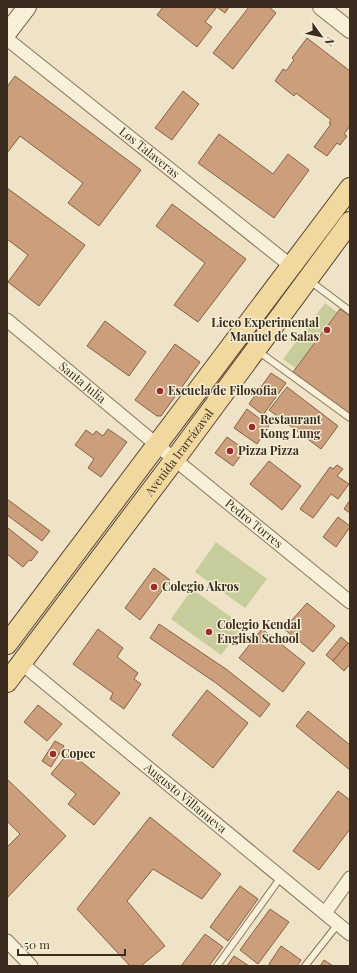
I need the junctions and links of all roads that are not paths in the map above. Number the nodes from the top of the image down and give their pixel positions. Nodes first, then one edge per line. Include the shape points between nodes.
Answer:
1 (27, 7) edge
2 (321, 7) edge
3 (350, 30) edge
4 (7, 33) edge
5 (7, 39) edge
6 (350, 188) edge
7 (350, 222) edge
8 (291, 266) junction
9 (307, 280) junction
10 (350, 311) edge
11 (7, 320) edge
12 (256, 349) junction
13 (350, 418) edge
14 (157, 445) junction
15 (175, 459) junction
16 (350, 602) edge
17 (7, 644) edge
18 (21, 663) junction
19 (7, 682) edge
20 (281, 877) junction
21 (350, 878) edge
22 (325, 913) junction
23 (338, 924) junction
24 (350, 934) edge
25 (7, 941) edge
26 (31, 966) edge
27 (217, 966) edge
28 (305, 966) edge

1 - 4 main road
2 - 3 street
5 - 8 street, Los Talaveras
6 - 8 main road, Avenida Irarrázaval
7 - 9 main road, Avenida Irarrázaval
8 - 14 main road, Avenida Irarrázaval
9 - 10 lane
9 - 12 main road, Avenida Irarrázaval
11 - 14 street, Santa Julia
12 - 13 lane
12 - 15 main road, Avenida Irarrázaval
14 - 15 street, Pedro Torres
14 - 17 main road, Avenida Irarrázaval
15 - 16 street, Pedro Torres
15 - 18 main road, Avenida Irarrázaval
18 - 19 main road, Avenida Irarrázaval
18 - 20 street, Augusto Villanueva
20 - 22 street, Augusto Villanueva
20 - 27 lane
21 - 22 street
22 - 23 street, Augusto Villanueva
23 - 24 street, Augusto Villanueva
23 - 28 lane
25 - 26 street

